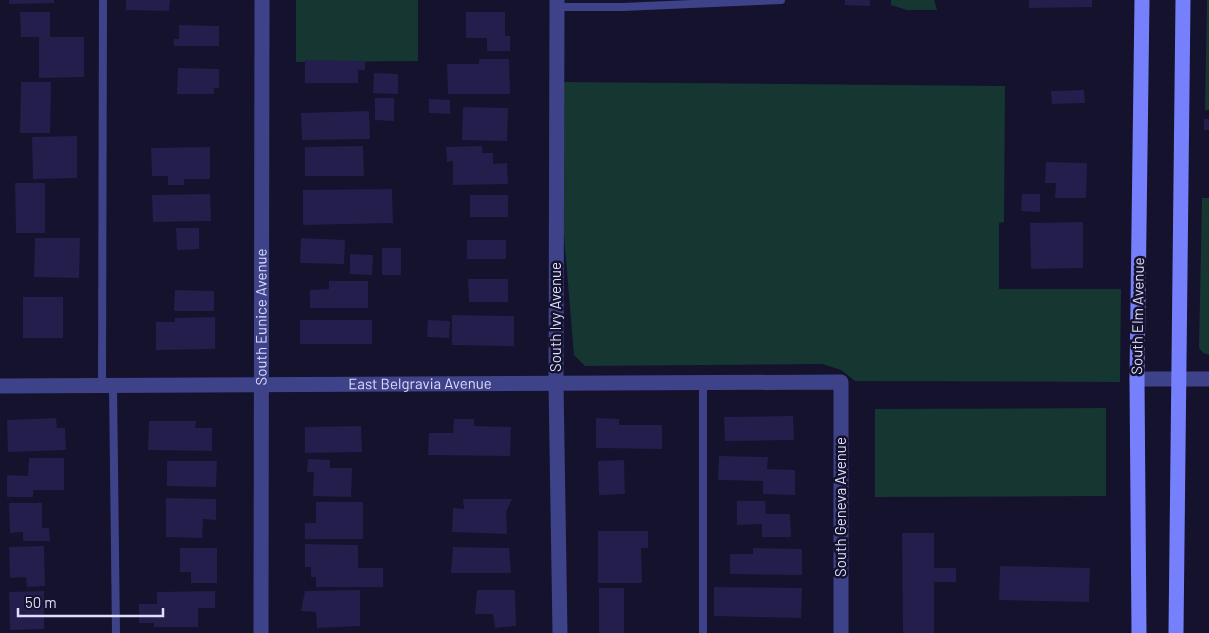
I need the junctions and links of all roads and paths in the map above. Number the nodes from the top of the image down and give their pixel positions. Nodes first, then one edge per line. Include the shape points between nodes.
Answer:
1 (103, 0) edge
2 (262, 0) edge
3 (781, 0) edge
4 (1142, 0) edge
5 (1182, 0) edge
6 (557, 4) edge
7 (623, 4) edge
8 (1137, 379) junction
9 (1180, 379) junction
10 (1209, 379) edge
11 (703, 382) junction
12 (841, 382) joint
13 (556, 383) junction
14 (262, 384) junction
15 (107, 385) junction
16 (0, 386) edge
17 (116, 633) edge
18 (261, 633) edge
19 (560, 633) edge
20 (703, 633) edge
21 (841, 633) edge
22 (1139, 633) edge
23 (1176, 633) edge

1 - 15 lane
2 - 14 street, South Eunice Avenue
3 - 7 lane
4 - 8 main road, South Elm Avenue
5 - 9 main road
6 - 7 lane
6 - 13 street, South Ivy Avenue
8 - 9 street
8 - 22 main road, South Elm Avenue
9 - 10 street
9 - 23 main road
11 - 12 street, East Belgravia Avenue
11 - 13 street, East Belgravia Avenue
11 - 20 lane
12 - 21 street, South Geneva Avenue
13 - 14 street, East Belgravia Avenue
13 - 19 street, South Ivy Avenue
14 - 15 street, East Belgravia Avenue
14 - 18 street, South Eunice Avenue
15 - 16 street, East Belgravia Avenue
15 - 17 lane

